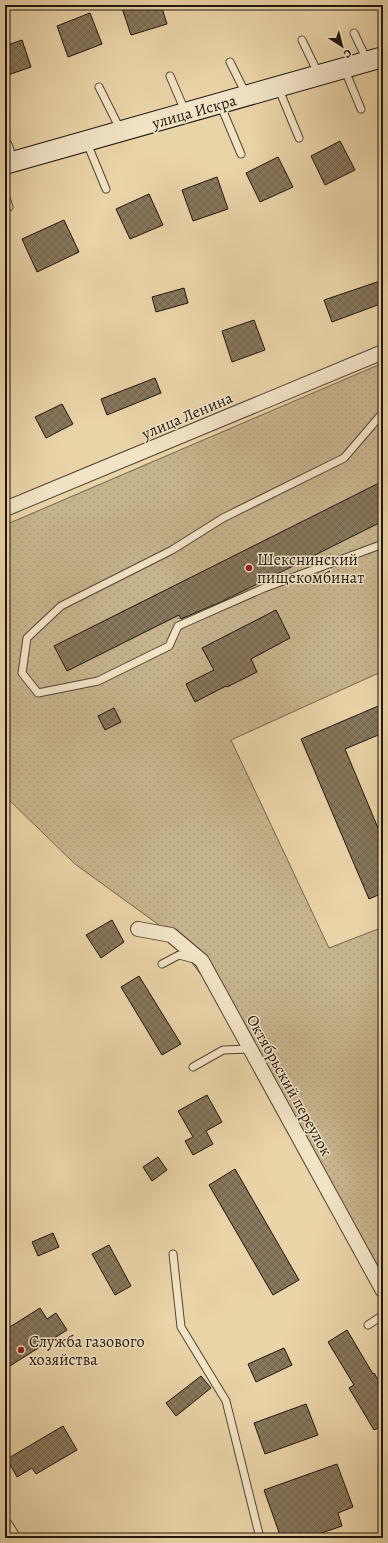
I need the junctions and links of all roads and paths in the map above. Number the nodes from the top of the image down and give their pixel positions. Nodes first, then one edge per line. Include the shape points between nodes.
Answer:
1 (354, 33) dead end
2 (302, 40) dead end
3 (376, 60) edge
4 (230, 62) dead end
5 (344, 68) junction
6 (319, 75) junction
7 (170, 76) dead end
8 (99, 87) dead end
9 (278, 87) junction
10 (247, 96) junction
11 (220, 104) junction
12 (361, 109) dead end
13 (186, 113) junction
14 (121, 131) junction
15 (299, 138) dead end
16 (86, 141) junction
17 (241, 154) dead end
18 (7, 157) edge
19 (106, 189) dead end
20 (5, 195) edge
21 (9, 208) dead end
22 (383, 352) edge
23 (383, 414) edge
24 (5, 509) edge
25 (383, 544) edge
26 (138, 929) dead end
27 (202, 961) junction
28 (162, 964) dead end
29 (250, 1049) junction
30 (193, 1067) dead end
31 (173, 1254) dead end
32 (383, 1291) edge
33 (383, 1315) edge
34 (368, 1325) dead end
35 (5, 1525) edge
36 (13, 1538) edge
37 (260, 1538) edge

1 - 3 lane
2 - 6 lane
3 - 5 street, улица Искра
4 - 10 lane
5 - 6 street, улица Искра
5 - 12 lane
6 - 9 street, улица Искра
7 - 13 lane
8 - 14 lane
9 - 10 street, улица Искра
9 - 15 lane
10 - 11 street, улица Искра
11 - 13 street, улица Искра
11 - 17 lane
13 - 14 street, улица Искра
14 - 16 street, улица Искра
16 - 18 street, улица Искра
16 - 19 lane
20 - 21 lane
22 - 24 street, улица Ленина
23 - 25 lane via 344,458 223,518 172,550 61,606 27,638 22,673 38,693 98,681 169,646 178,626 264,588
26 - 27 street, Октябрьский переулок via 171,935
27 - 28 lane via 179,955
27 - 29 street, Октябрьский переулок
29 - 30 lane via 223,1050
29 - 32 street, Октябрьский переулок
31 - 37 lane via 181,1327 226,1401
33 - 34 lane
35 - 36 street

